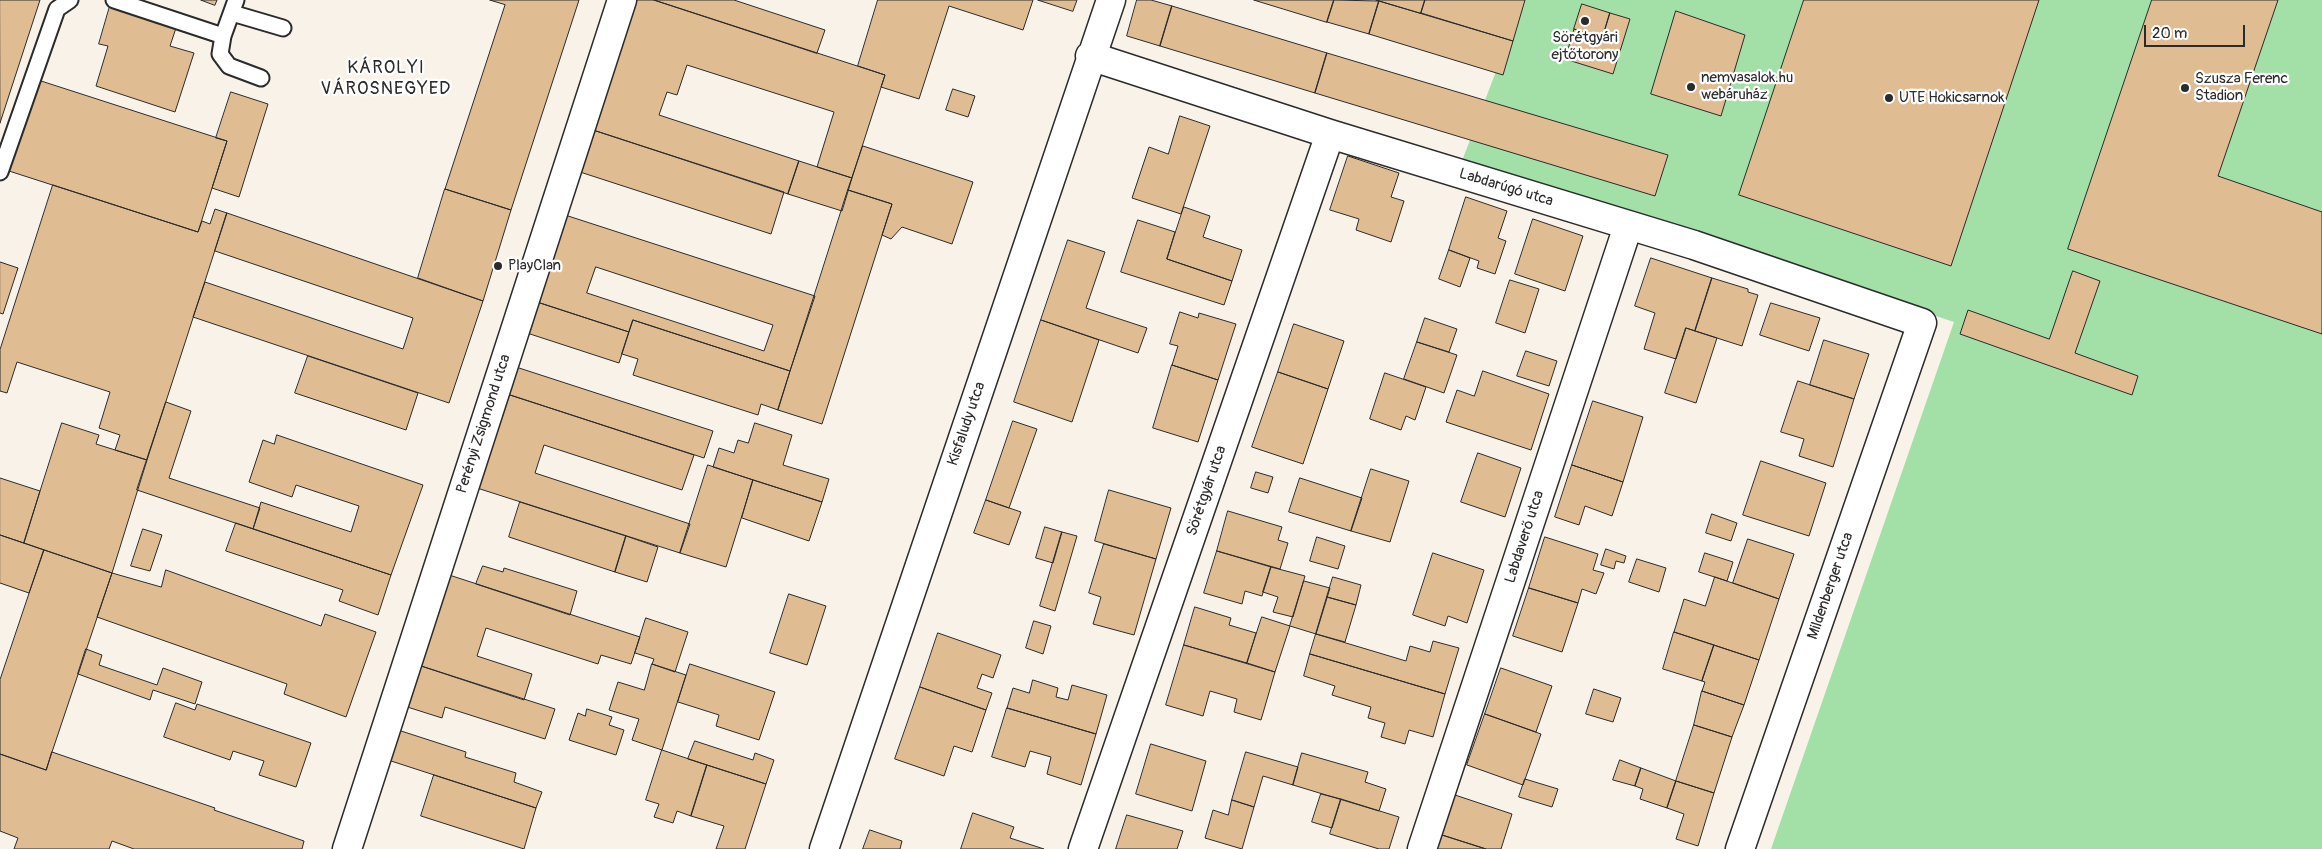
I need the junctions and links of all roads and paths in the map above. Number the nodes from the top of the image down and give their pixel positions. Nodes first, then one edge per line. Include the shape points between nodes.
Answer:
1 (70, 0) edge
2 (114, 0) edge
3 (622, 0) edge
4 (1110, 0) edge
5 (234, 6) edge
6 (283, 28) dead end
7 (223, 36) junction
8 (1090, 56) junction
9 (261, 78) dead end
10 (1330, 134) junction
11 (0, 172) edge
12 (1628, 226) junction
13 (1922, 323) joint
14 (347, 849) edge
15 (824, 849) edge
16 (1083, 849) edge
17 (1422, 849) edge
18 (1740, 849) edge

1 - 11 lane via 57,9
2 - 7 lane
3 - 14 street, Perényi Zsigmond utca
4 - 8 street, Kisfaludy utca
5 - 6 lane
5 - 7 lane
7 - 9 lane via 220,54 229,66
8 - 10 street, Labdarúgó utca
8 - 15 street, Kisfaludy utca
10 - 12 street, Labdarúgó utca
10 - 16 street, Sörétgyár utca
12 - 13 street, Labdarúgó utca via 1700,247
12 - 17 street, Labdaverő utca
13 - 18 street, Mildenberger utca

